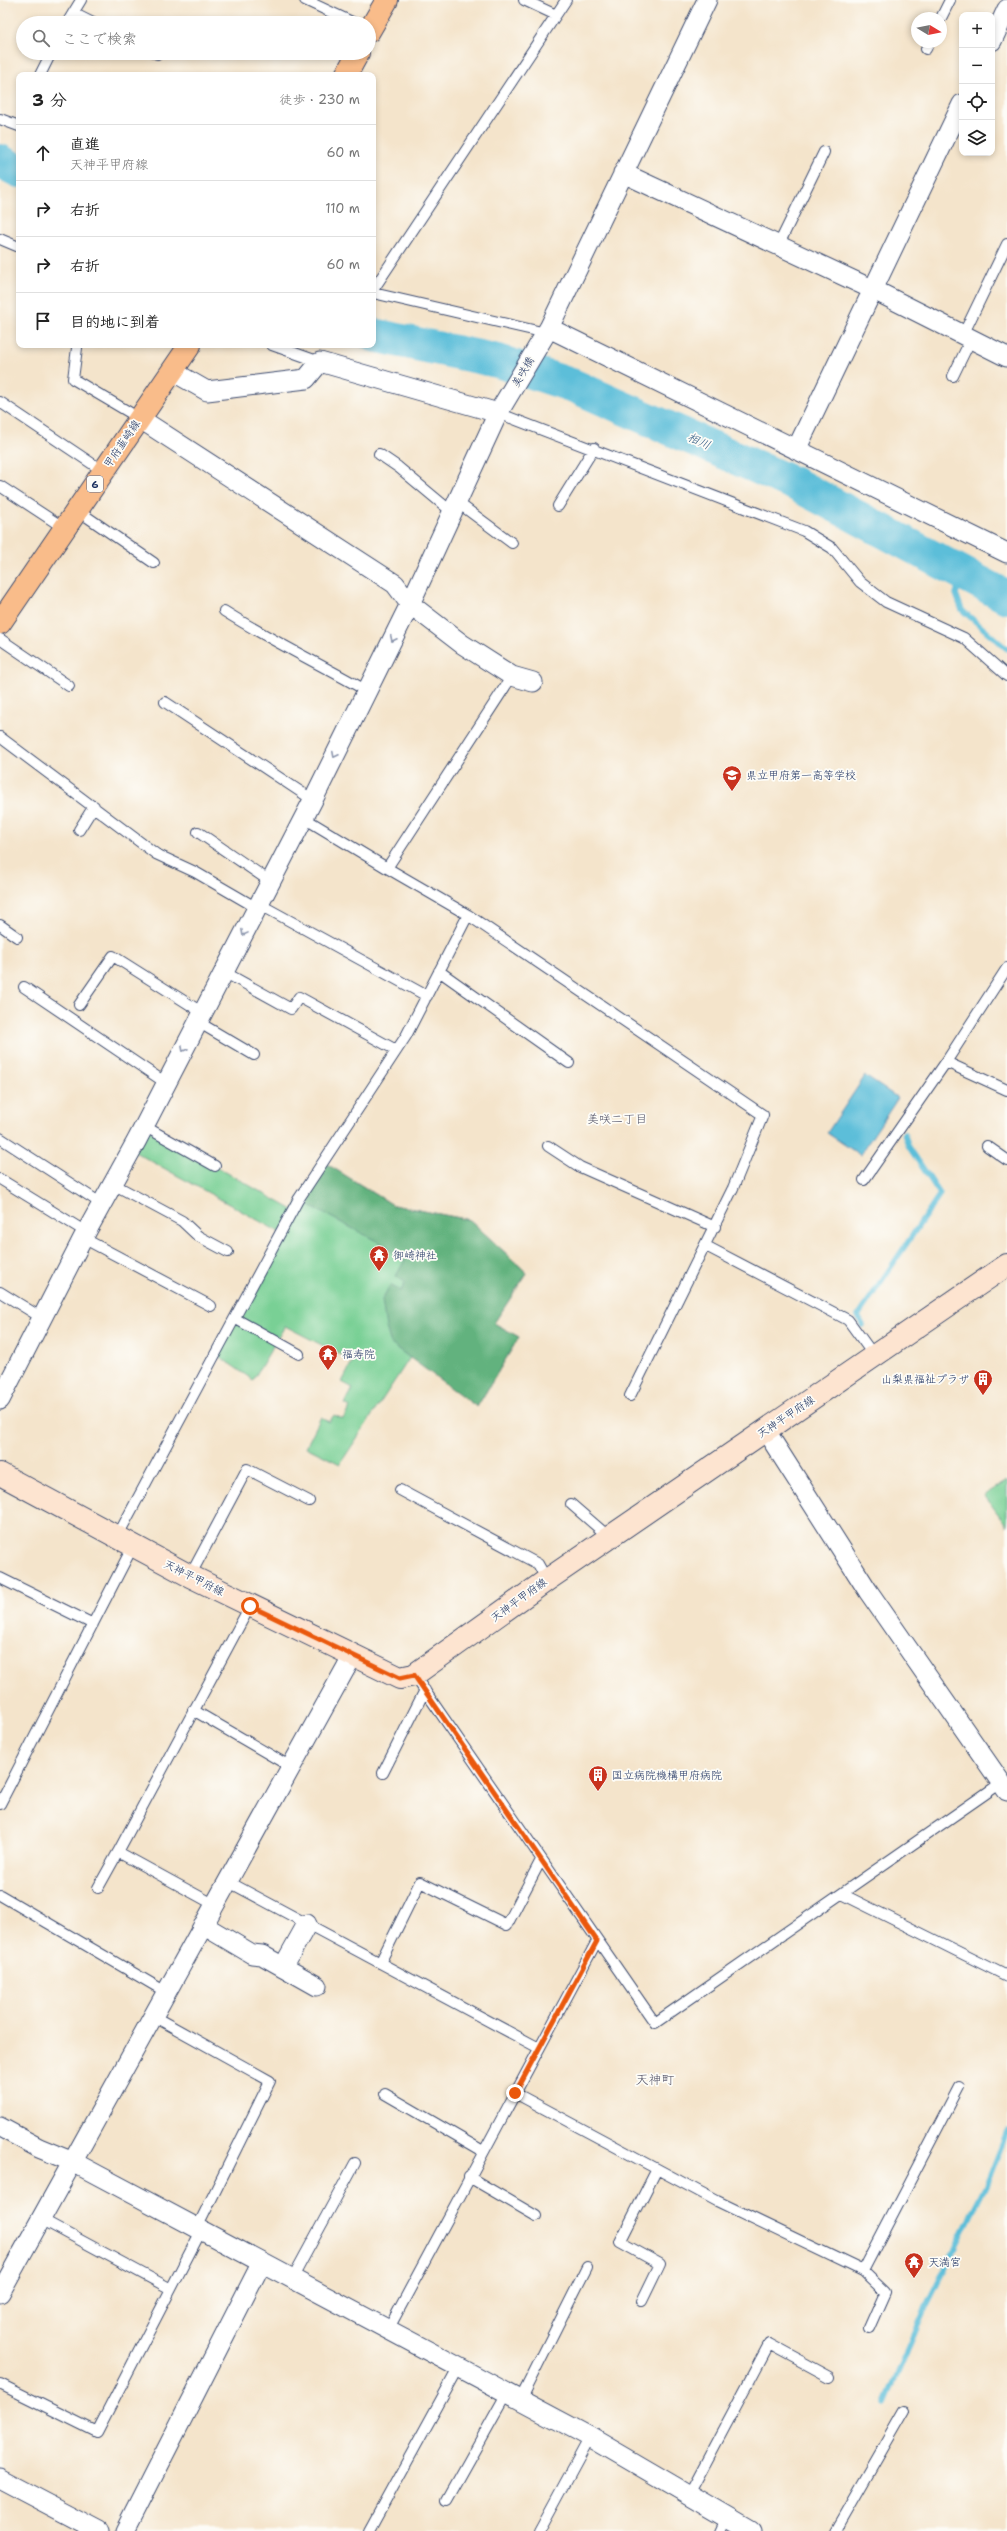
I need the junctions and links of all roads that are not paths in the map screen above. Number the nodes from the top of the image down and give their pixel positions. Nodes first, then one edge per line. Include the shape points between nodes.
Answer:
1 (81, 0) edge
2 (305, 0) edge
3 (387, 0) edge
4 (524, 0) edge
5 (566, 0) edge
6 (707, 0) edge
7 (950, 0) edge
8 (1007, 9) edge
9 (944, 12) edge
10 (73, 13) junction
11 (556, 15) junction
12 (71, 16) edge
13 (79, 16) edge
14 (339, 16) edge
15 (376, 19) edge
16 (995, 35) edge
17 (48, 60) edge
18 (354, 60) edge
19 (42, 72) edge
20 (348, 72) edge
21 (959, 110) edge
22 (0, 119) edge
23 (16, 123) edge
24 (824, 152) dead end
25 (623, 173) junction
26 (0, 239) edge
27 (1007, 244) edge
28 (16, 246) edge
29 (778, 246) junction
30 (376, 285) edge
31 (874, 290) junction
32 (376, 294) edge
33 (548, 330) junction
34 (967, 337) junction
35 (77, 348) dead end
36 (188, 348) edge
37 (280, 348) edge
38 (1007, 357) edge
39 (320, 362) junction
40 (172, 371) junction
41 (953, 376) dead end
42 (0, 402) edge
43 (498, 413) junction
44 (139, 418) junction
45 (594, 448) junction
46 (796, 450) junction
47 (379, 454) dead end
48 (103, 471) junction
49 (0, 486) edge
50 (558, 506) dead end
51 (455, 507) junction
52 (77, 510) junction
53 (64, 528) junction
54 (512, 543) dead end
55 (1007, 552) edge
56 (154, 563) dead end
57 (410, 604) junction
58 (224, 611) dead end
59 (0, 623) edge
60 (0, 639) edge
61 (512, 676) junction
62 (1007, 676) edge
63 (533, 682) dead end
64 (69, 686) dead end
65 (367, 691) junction
66 (165, 702) dead end
67 (0, 738) edge
68 (313, 800) junction
69 (94, 806) junction
70 (304, 818) junction
71 (79, 830) dead end
72 (198, 832) dead end
73 (388, 868) junction
74 (271, 882) junction
75 (258, 906) junction
76 (468, 916) junction
77 (0, 925) edge
78 (17, 937) dead end
79 (1007, 968) edge
80 (439, 971) junction
81 (224, 972) junction
82 (24, 987) dead end
83 (426, 996) junction
84 (79, 1005) dead end
85 (200, 1017) junction
86 (396, 1050) junction
87 (254, 1055) dead end
88 (946, 1062) junction
89 (568, 1063) dead end
90 (166, 1083) junction
91 (1007, 1090) edge
92 (144, 1126) junction
93 (0, 1138) edge
94 (548, 1146) dead end
95 (987, 1146) dead end
96 (1007, 1160) edge
97 (215, 1166) dead end
98 (0, 1179) edge
99 (864, 1180) dead end
100 (113, 1184) junction
101 (102, 1204) junction
102 (715, 1227) junction
103 (84, 1235) junction
104 (706, 1246) junction
105 (228, 1252) dead end
106 (1007, 1265) edge
107 (0, 1292) edge
108 (211, 1306) dead end
109 (42, 1318) junction
110 (236, 1320) junction
111 (299, 1354) dead end
112 (875, 1358) junction
113 (630, 1396) dead end
114 (0, 1400) edge
115 (766, 1431) junction
116 (0, 1474) edge
117 (400, 1490) dead end
118 (308, 1501) dead end
119 (571, 1504) dead end
120 (609, 1537) junction
121 (125, 1542) junction
122 (190, 1576) junction
123 (0, 1578) edge
124 (547, 1580) junction
125 (250, 1606) junction
126 (93, 1624) junction
127 (353, 1655) junction
128 (420, 1683) junction
129 (193, 1710) junction
130 (291, 1767) junction
131 (383, 1773) dead end
132 (1004, 1787) edge
133 (0, 1804) edge
134 (118, 1852) junction
135 (541, 1860) junction
136 (227, 1881) junction
137 (98, 1888) dead end
138 (842, 1894) junction
139 (0, 1895) edge
140 (215, 1905) junction
141 (306, 1924) junction
142 (204, 1925) junction
143 (597, 1941) junction
144 (380, 1963) junction
145 (283, 1967) junction
146 (1007, 1976) edge
147 (317, 1986) dead end
148 (166, 1992) junction
149 (153, 2016) junction
150 (539, 2048) junction
151 (959, 2087) dead end
152 (515, 2093) junction
153 (385, 2094) dead end
154 (0, 2128) edge
155 (483, 2151) junction
156 (73, 2162) junction
157 (355, 2163) dead end
158 (657, 2169) junction
159 (469, 2177) junction
160 (536, 2216) dead end
161 (41, 2219) junction
162 (199, 2230) junction
163 (261, 2264) junction
164 (587, 2267) dead end
165 (863, 2271) junction
166 (292, 2279) junction
167 (172, 2289) junction
168 (0, 2293) edge
169 (642, 2302) dead end
170 (869, 2328) dead end
171 (388, 2330) junction
172 (459, 2367) junction
173 (830, 2377) dead end
174 (0, 2384) edge
175 (514, 2396) junction
176 (905, 2411) dead end
177 (590, 2438) junction
178 (0, 2479) edge
179 (688, 2496) junction
180 (447, 2500) dead end
181 (723, 2524) edge
182 (99, 2531) edge
183 (125, 2531) edge
184 (369, 2531) edge
185 (539, 2531) edge
186 (751, 2531) edge
187 (836, 2531) edge

1 - 10 lane
2 - 14 lane
3 - 15 main road
4 - 11 lane
5 - 11 lane
6 - 25 street, 美咲橋
7 - 9 lane
8 - 16 street
10 - 12 lane
10 - 13 lane
11 - 30 lane
17 - 19 lane
18 - 20 main road
21 - 31 street
22 - 23 lane
24 - 29 lane
25 - 29 street
25 - 33 street, 美咲橋
26 - 28 lane
27 - 34 lane
29 - 31 street
31 - 34 street
31 - 46 street
32 - 33 lane
33 - 43 street, 美咲橋
33 - 46 street
34 - 38 street
34 - 41 lane
35 - 44 lane via 73,379
36 - 40 main road, 甲府韮崎線 / 6
37 - 39 lane
39 - 40 street via 306,379 207,391
39 - 43 street
40 - 44 main road, 甲府韮崎線 / 6
42 - 48 lane
43 - 45 lane
43 - 51 street, 美咲橋
44 - 48 main road, 甲府韮崎線 / 6
44 - 57 street via 395,584
45 - 50 lane
45 - 62 lane via 804,531 824,542 860,582 886,602 964,638
46 - 55 street
47 - 51 lane
48 - 52 main road, 甲府韮崎線 / 6
49 - 53 lane
51 - 54 lane
51 - 57 street, 美咲橋
52 - 53 main road, 甲府韮崎線 / 6
52 - 56 lane
53 - 59 main road, 甲府韮崎線 / 6
57 - 61 street via 462,644
57 -> 65 street, 美咲橋
58 - 65 lane via 269,640 320,664
60 - 64 lane
61 - 63 street
61 - 73 lane
65 -> 68 street, 美咲橋
66 - 68 lane
67 - 69 lane
68 - 70 street, 美咲橋
69 - 71 lane
69 - 75 lane via 156,854
70 - 73 lane
70 - 74 street, 美咲橋
72 - 74 lane
73 - 76 lane
74 - 75 street, 美咲橋
75 -> 81 street, 美咲橋
75 - 83 lane
76 - 80 lane
76 - 102 lane via 762,1115 734,1188
77 - 78 lane
79 - 88 lane
80 - 83 lane
80 - 89 lane
81 - 85 street, 美咲橋
81 - 86 lane via 291,1009 299,997
82 - 90 lane
83 - 86 lane
84 - 85 lane via 113,956
85 - 87 lane
85 -> 90 street, 美咲橋
86 - 110 lane via 298,1200
88 - 91 lane
88 - 99 lane
90 - 92 street, 美咲橋
92 - 97 lane
92 - 100 street, 美咲橋
93 - 101 lane
94 - 102 lane via 580,1167
95 - 96 lane
98 - 103 lane
100 - 101 street, 美咲橋
100 - 105 lane via 182,1221 198,1236
101 - 103 street, 美咲橋
102 - 104 lane
103 - 108 lane
103 - 109 street, 美咲橋
104 - 112 lane via 848,1320
104 - 113 lane
106 - 112 main road, 天神平甲府線
107 - 109 lane
109 - 114 street, 美咲橋
110 - 111 lane
110 - 121 lane
112 - 115 main road, 天神平甲府線
115 - 120 main road, 天神平甲府線
115 - 132 street via 868,1591
116 - 121 main road, 天神平甲府線
117 - 124 lane via 538,1564
118 - 122 lane via 247,1469
119 - 120 lane
120 - 124 main road, 天神平甲府線
121 - 122 main road, 天神平甲府線
121 - 126 lane
122 - 125 main road, 天神平甲府線
123 - 126 lane
124 - 128 main road, 天神平甲府線
125 - 127 main road, 天神平甲府線
125 - 129 lane
126 - 133 lane
127 - 128 main road, 天神平甲府線 via 400,1678
127 - 130 street
128 - 131 lane
128 - 135 lane
129 - 130 lane
129 - 134 lane
130 - 136 street
132 - 138 lane
134 - 137 lane
134 - 140 lane
135 - 143 lane
135 - 144 lane via 507,1925 420,1882
136 - 140 street
136 - 141 lane
138 - 143 lane via 655,2023
138 - 146 lane
139 - 148 lane
140 - 142 street
141 - 144 lane
141 - 145 street
142 - 145 street via 252,1954 262,1956
142 - 148 street
143 - 150 lane
144 - 150 lane
145 - 147 street
148 - 149 street
149 - 156 street
149 - 162 lane via 270,2081
150 - 152 lane
151 - 165 lane
152 - 155 lane
152 - 158 lane
153 - 155 lane
154 - 156 street
155 - 159 lane
156 - 161 street
156 - 162 street
157 - 166 lane
158 - 165 lane via 717,2201
158 - 169 lane via 620,2242 660,2264
159 - 160 lane
159 - 171 lane
161 - 167 lane
161 - 168 street
162 - 163 street
162 - 167 lane
163 - 166 street
163 - 183 street
164 - 175 lane
165 - 170 lane via 886,2292
166 - 171 street
167 - 174 lane via 97,2432
171 - 172 street
172 - 175 street
172 - 184 lane
173 - 179 lane via 770,2344
175 - 177 street
175 - 180 lane
176 - 187 lane
177 - 179 street
177 - 185 lane
178 - 182 street
179 - 181 street
181 - 186 street

